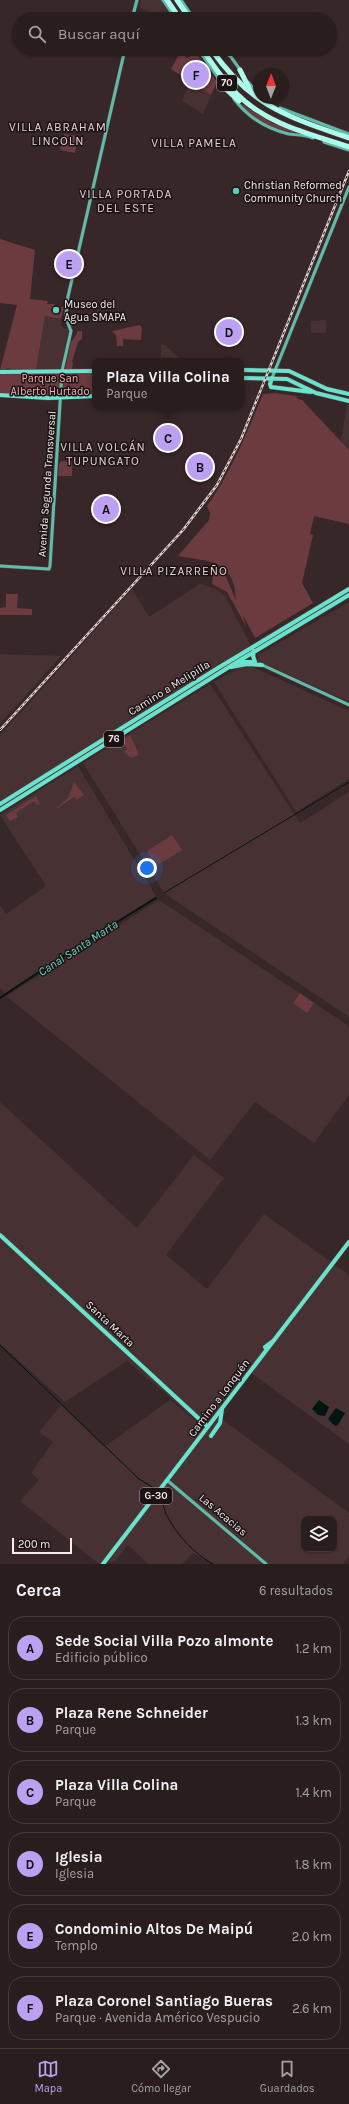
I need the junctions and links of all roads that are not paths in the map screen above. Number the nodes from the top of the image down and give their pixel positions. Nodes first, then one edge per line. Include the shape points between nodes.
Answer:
1 (137, 0) edge
2 (163, 0) edge
3 (167, 0) edge
4 (177, 0) edge
5 (181, 0) edge
6 (134, 12) edge
7 (171, 12) edge
8 (175, 12) edge
9 (185, 12) edge
10 (189, 12) edge
11 (123, 56) edge
12 (203, 56) edge
13 (207, 56) edge
14 (216, 56) edge
15 (230, 56) edge
16 (240, 70) joint
17 (226, 89) junction
18 (253, 92) edge
19 (253, 93) edge
20 (269, 104) edge
21 (273, 104) edge
22 (259, 112) junction
23 (349, 134) edge
24 (349, 138) edge
25 (349, 147) edge
26 (349, 150) edge
27 (349, 187) edge
28 (275, 369) junction
29 (244, 370) edge
30 (62, 371) junction
31 (92, 371) edge
32 (0, 372) edge
33 (244, 378) edge
34 (272, 378) junction
35 (298, 383) junction
36 (296, 390) junction
37 (316, 392) junction
38 (349, 394) edge
39 (0, 395) edge
40 (92, 396) edge
41 (61, 397) junction
42 (349, 401) edge
43 (0, 566) edge
44 (349, 589) edge
45 (342, 593) junction
46 (347, 596) edge
47 (274, 634) junction
48 (277, 638) junction
49 (259, 643) junction
50 (254, 652) junction
51 (237, 662) junction
52 (259, 664) junction
53 (218, 668) junction
54 (227, 668) junction
55 (349, 705) edge
56 (129, 727) junction
57 (0, 804) edge
58 (0, 810) edge
59 (0, 1235) edge
60 (349, 1242) edge
61 (275, 1340) junction
62 (265, 1347) dead end
63 (222, 1409) junction
64 (208, 1427) junction
65 (211, 1436) dead end
66 (168, 1480) junction
67 (103, 1564) edge
68 (266, 1564) edge

1 - 6 main road
2 - 7 main road
3 - 8 highway
4 - 9 highway
5 - 10 main road
11 - 30 main road, Avenida Segunda Transversal via 68,297 66,316 70,334
12 - 17 main road
13 - 22 highway, 70 via 232,89
14 - 19 highway, 70 via 231,76
15 - 16 main road
16 - 18 highway via 247,86
17 - 22 highway via 241,102
17 - 26 main road via 246,112 268,127
20 - 24 highway, 70 via 289,117
21 - 23 main road
22 - 25 highway, 70 via 284,124
27 - 28 main road
28 - 29 main road
28 - 34 main road
28 - 38 main road via 294,372 327,389
30 - 31 main road
30 - 32 main road
30 - 41 main road, Avenida Segunda Transversal
33 - 34 main road
34 - 35 main road
34 - 36 main road via 271,387
35 - 36 main road
35 - 37 main road
36 - 37 main road
37 - 42 main road
39 - 41 main road
40 - 41 main road
41 - 43 main road, Avenida Segunda Transversal via 49,569
44 - 45 main road, Camino a Melipilla / 76
45 - 46 main road
45 - 47 main road, Camino a Melipilla / 76
46 - 48 main road, Camino a Melipilla / 76
47 - 48 main road
47 - 49 main road, Camino a Melipilla / 76
48 - 50 main road, Camino a Melipilla / 76
49 - 50 main road
49 - 53 main road, Camino a Melipilla / 76
50 - 51 main road, Camino a Melipilla / 76
50 - 52 main road
51 - 52 main road
51 - 53 main road
51 - 54 main road, Camino a Melipilla / 76
52 - 54 main road
52 - 55 main road
53 - 56 main road, Camino a Melipilla / 76
54 - 56 main road, Camino a Melipilla / 76
56 - 57 main road, Camino a Melipilla / 76
56 - 58 main road, Camino a Melipilla / 76
59 - 64 main road, Santa Marta
60 - 61 main road, Camino a Lonquén / G-30
61 - 62 main road
61 - 63 main road, Camino a Lonquén / G-30
63 - 64 main road, Camino a Lonquén / G-30
63 - 65 main road via 220,1423
64 - 66 main road, Camino a Lonquén / G-30
66 - 67 main road, Camino a Lonquén / G-30
66 - 68 main road, Las Acacias

